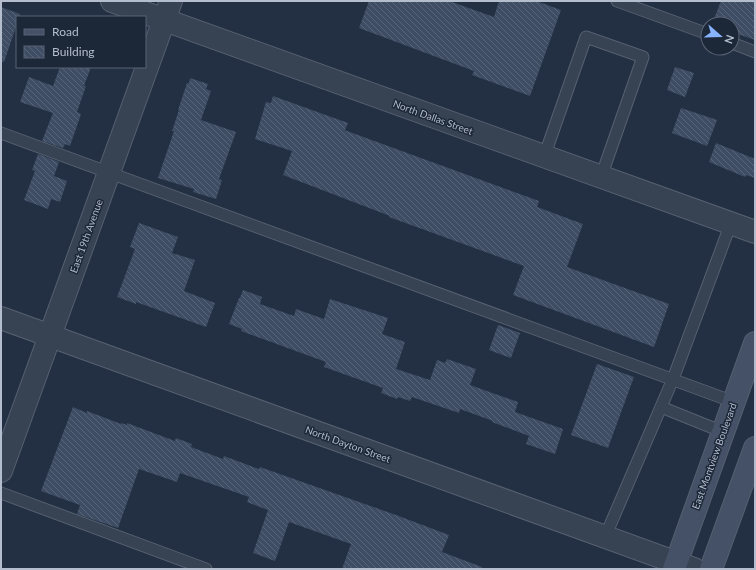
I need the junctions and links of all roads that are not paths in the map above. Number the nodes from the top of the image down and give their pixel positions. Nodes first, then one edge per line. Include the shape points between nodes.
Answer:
1 (112, 1) edge
2 (617, 1) edge
3 (168, 11) edge
4 (700, 31) edge
5 (740, 46) edge
6 (755, 52) edge
7 (1, 133) edge
8 (544, 156) junction
9 (109, 172) junction
10 (601, 177) junction
11 (732, 223) junction
12 (755, 232) edge
13 (1, 318) edge
14 (50, 337) junction
15 (755, 343) edge
16 (673, 379) junction
17 (734, 402) junction
18 (661, 407) junction
19 (722, 432) junction
20 (755, 448) edge
21 (1, 471) edge
22 (1, 493) edge
23 (605, 537) junction
24 (682, 567) edge
25 (206, 569) edge
26 (711, 569) edge

1 - 3 street, North Dallas Street
2 - 4 lane
3 - 8 street, North Dallas Street
3 - 9 street, East 19th Avenue
5 - 6 lane
7 - 9 lane
8 - 10 street, North Dallas Street
8 - 10 lane via 586,37 643,57
9 - 14 street, East 19th Avenue
9 - 16 lane
10 - 11 street, North Dallas Street
11 - 12 street, North Dallas Street
11 - 16 lane
13 - 14 street, North Dayton Street
14 - 21 street, East 19th Avenue
14 - 23 street, North Dayton Street
15 - 17 main road, East Montview Boulevard
16 - 17 lane
16 - 18 lane
17 - 19 main road, East Montview Boulevard
18 - 19 lane
18 - 23 lane
19 - 24 main road, East Montview Boulevard
20 - 26 main road
22 - 25 lane
23 - 24 street, North Dayton Street

